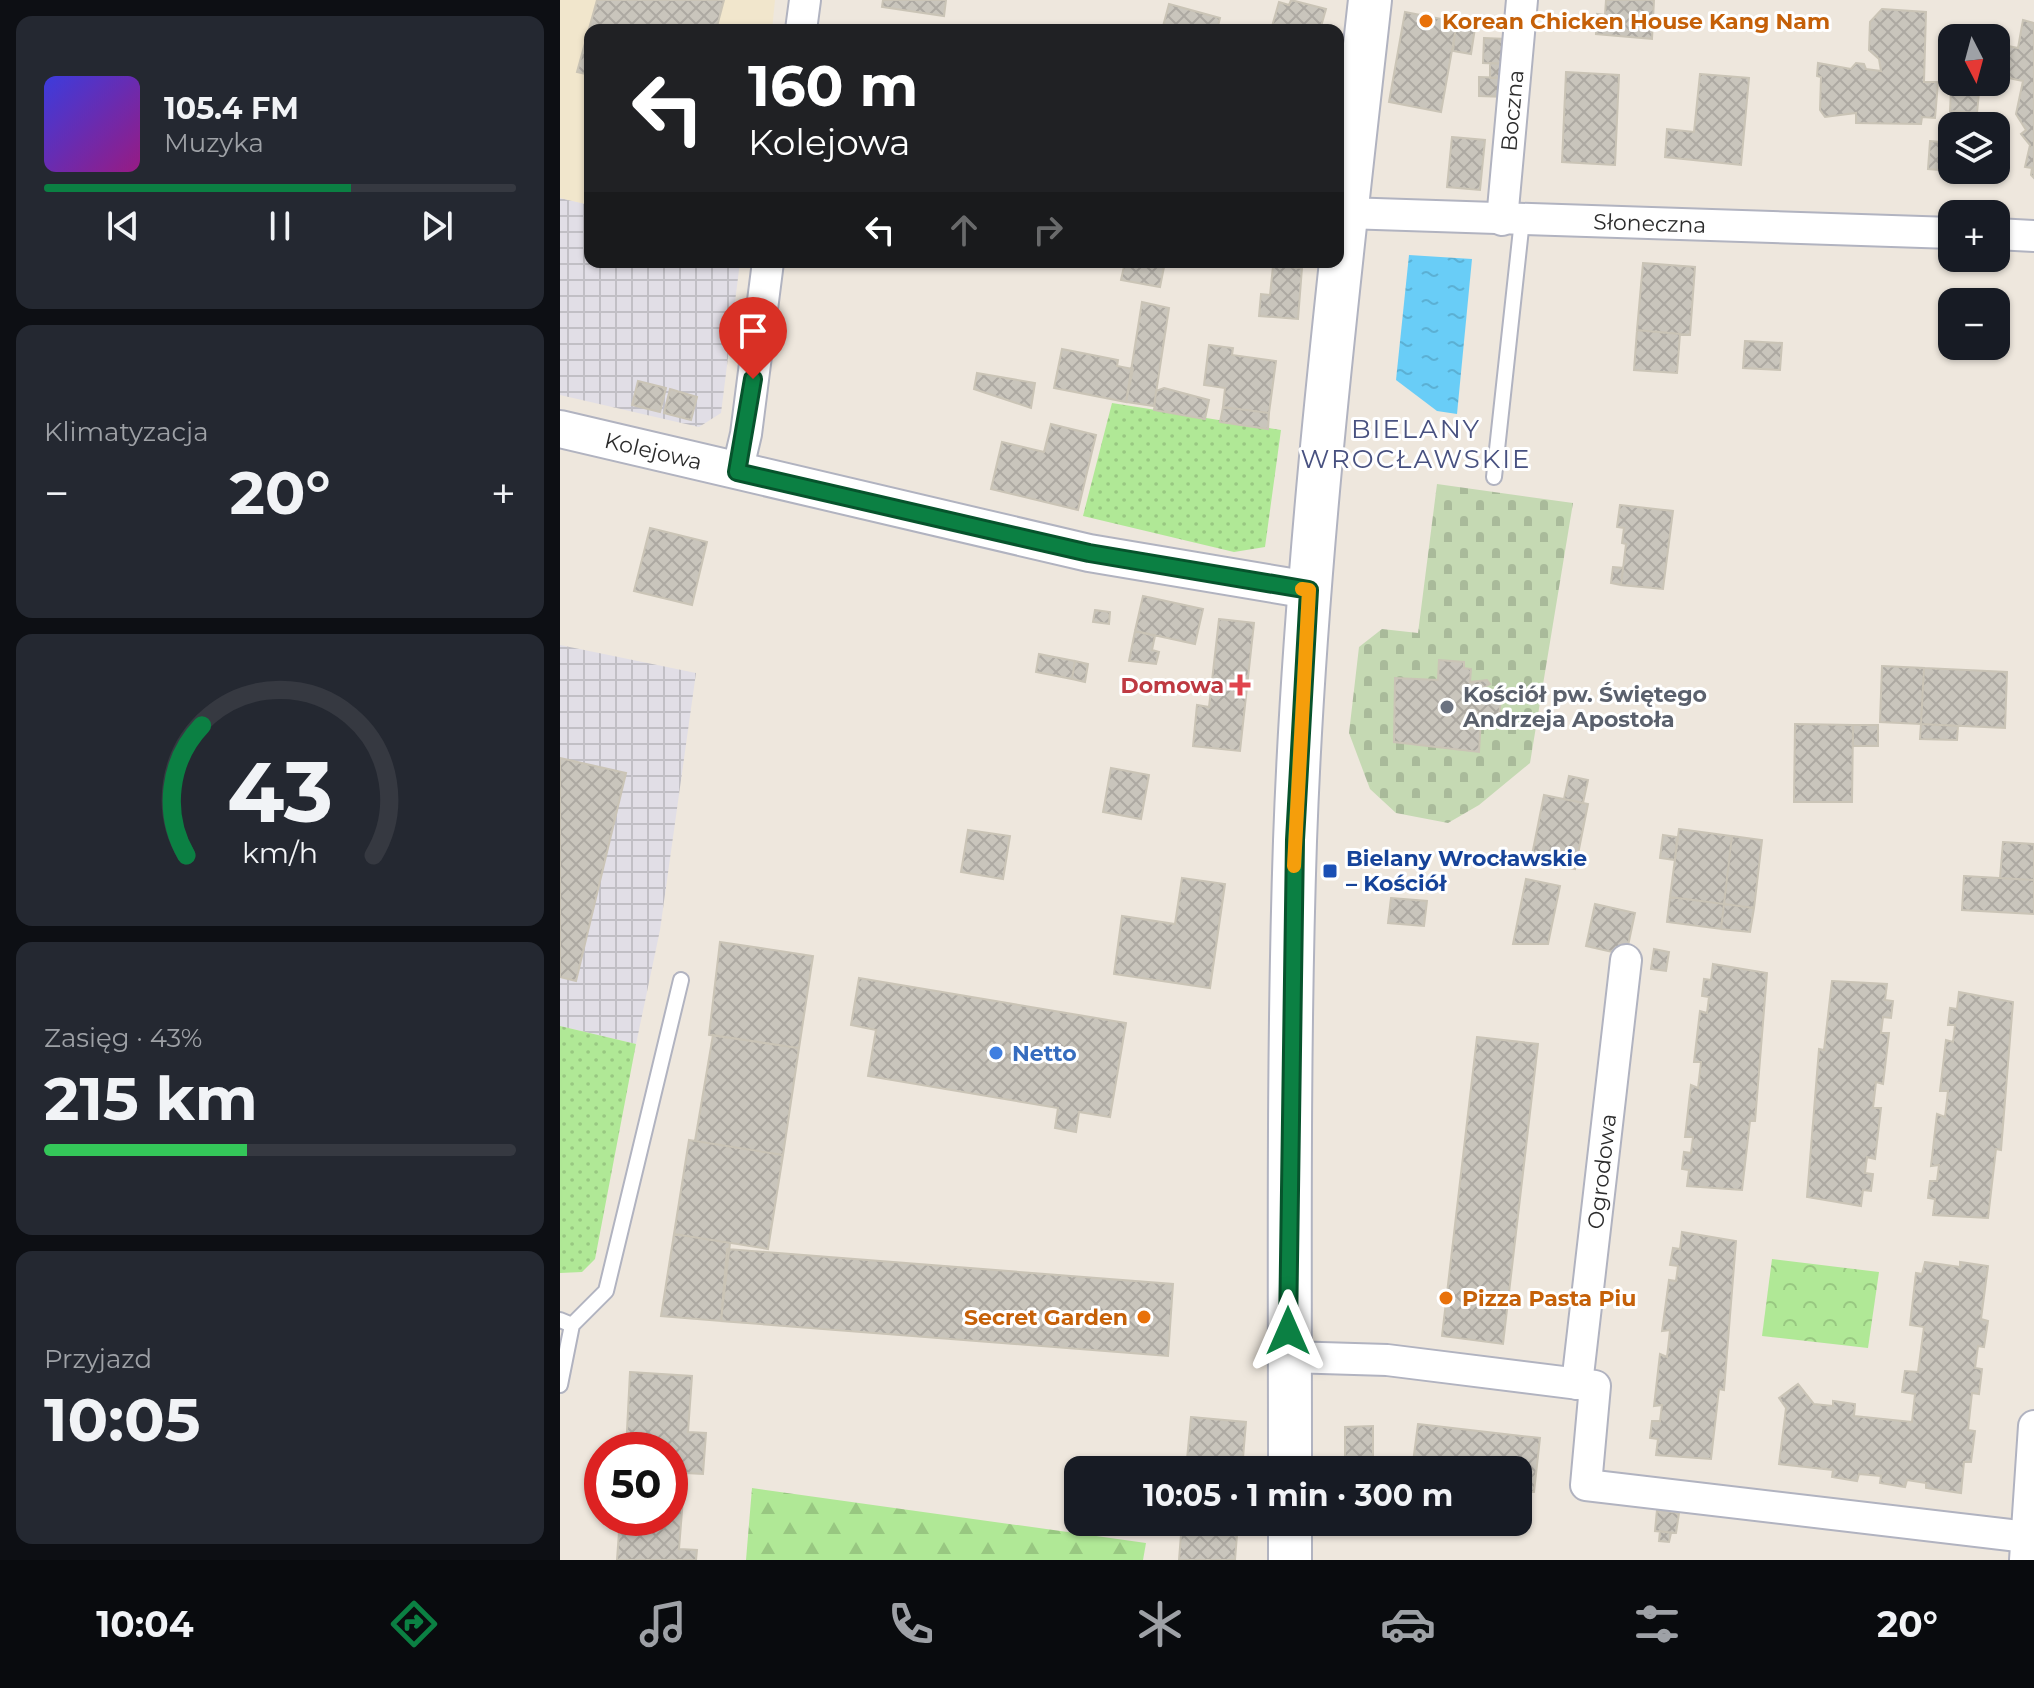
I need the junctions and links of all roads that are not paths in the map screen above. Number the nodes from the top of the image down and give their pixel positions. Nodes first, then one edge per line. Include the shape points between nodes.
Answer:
1 (805, 0) edge
2 (1370, 0) edge
3 (1522, 0) edge
4 (802, 24) edge
5 (1346, 213) junction
6 (1512, 220) junction
7 (1344, 233) edge
8 (1938, 233) edge
9 (2010, 235) edge
10 (2034, 236) edge
11 (767, 268) edge
12 (1341, 268) edge
13 (560, 429) edge
14 (737, 472) junction
15 (1494, 477) dead end
16 (1309, 590) junction
17 (1626, 960) dead end
18 (681, 980) dead end
19 (566, 1322) edge
20 (1289, 1357) junction
21 (1577, 1384) junction
22 (560, 1385) edge
23 (2034, 1426) edge
24 (1290, 1456) edge
25 (2032, 1482) edge
26 (1290, 1536) edge
27 (2026, 1548) edge
28 (1290, 1560) edge

1 - 4 street
2 - 5 main road
3 - 6 street, Boczna
5 - 6 street, Słoneczna
5 - 7 main road
6 - 8 street, Słoneczna
6 - 15 lane
9 - 10 street
11 - 14 street
12 - 16 main road
13 - 14 street, Kolejowa
14 - 16 street, Kolejowa via 1089,553
16 - 20 main road via 1295,840
17 - 21 street, Ogrodowa
18 - 19 lane via 606,1291
19 - 22 lane
20 - 21 street via 1387,1360
20 - 24 main road
21 - 27 street via 1595,1386 1586,1485
23 - 25 street
25 - 27 street
26 - 28 main road

